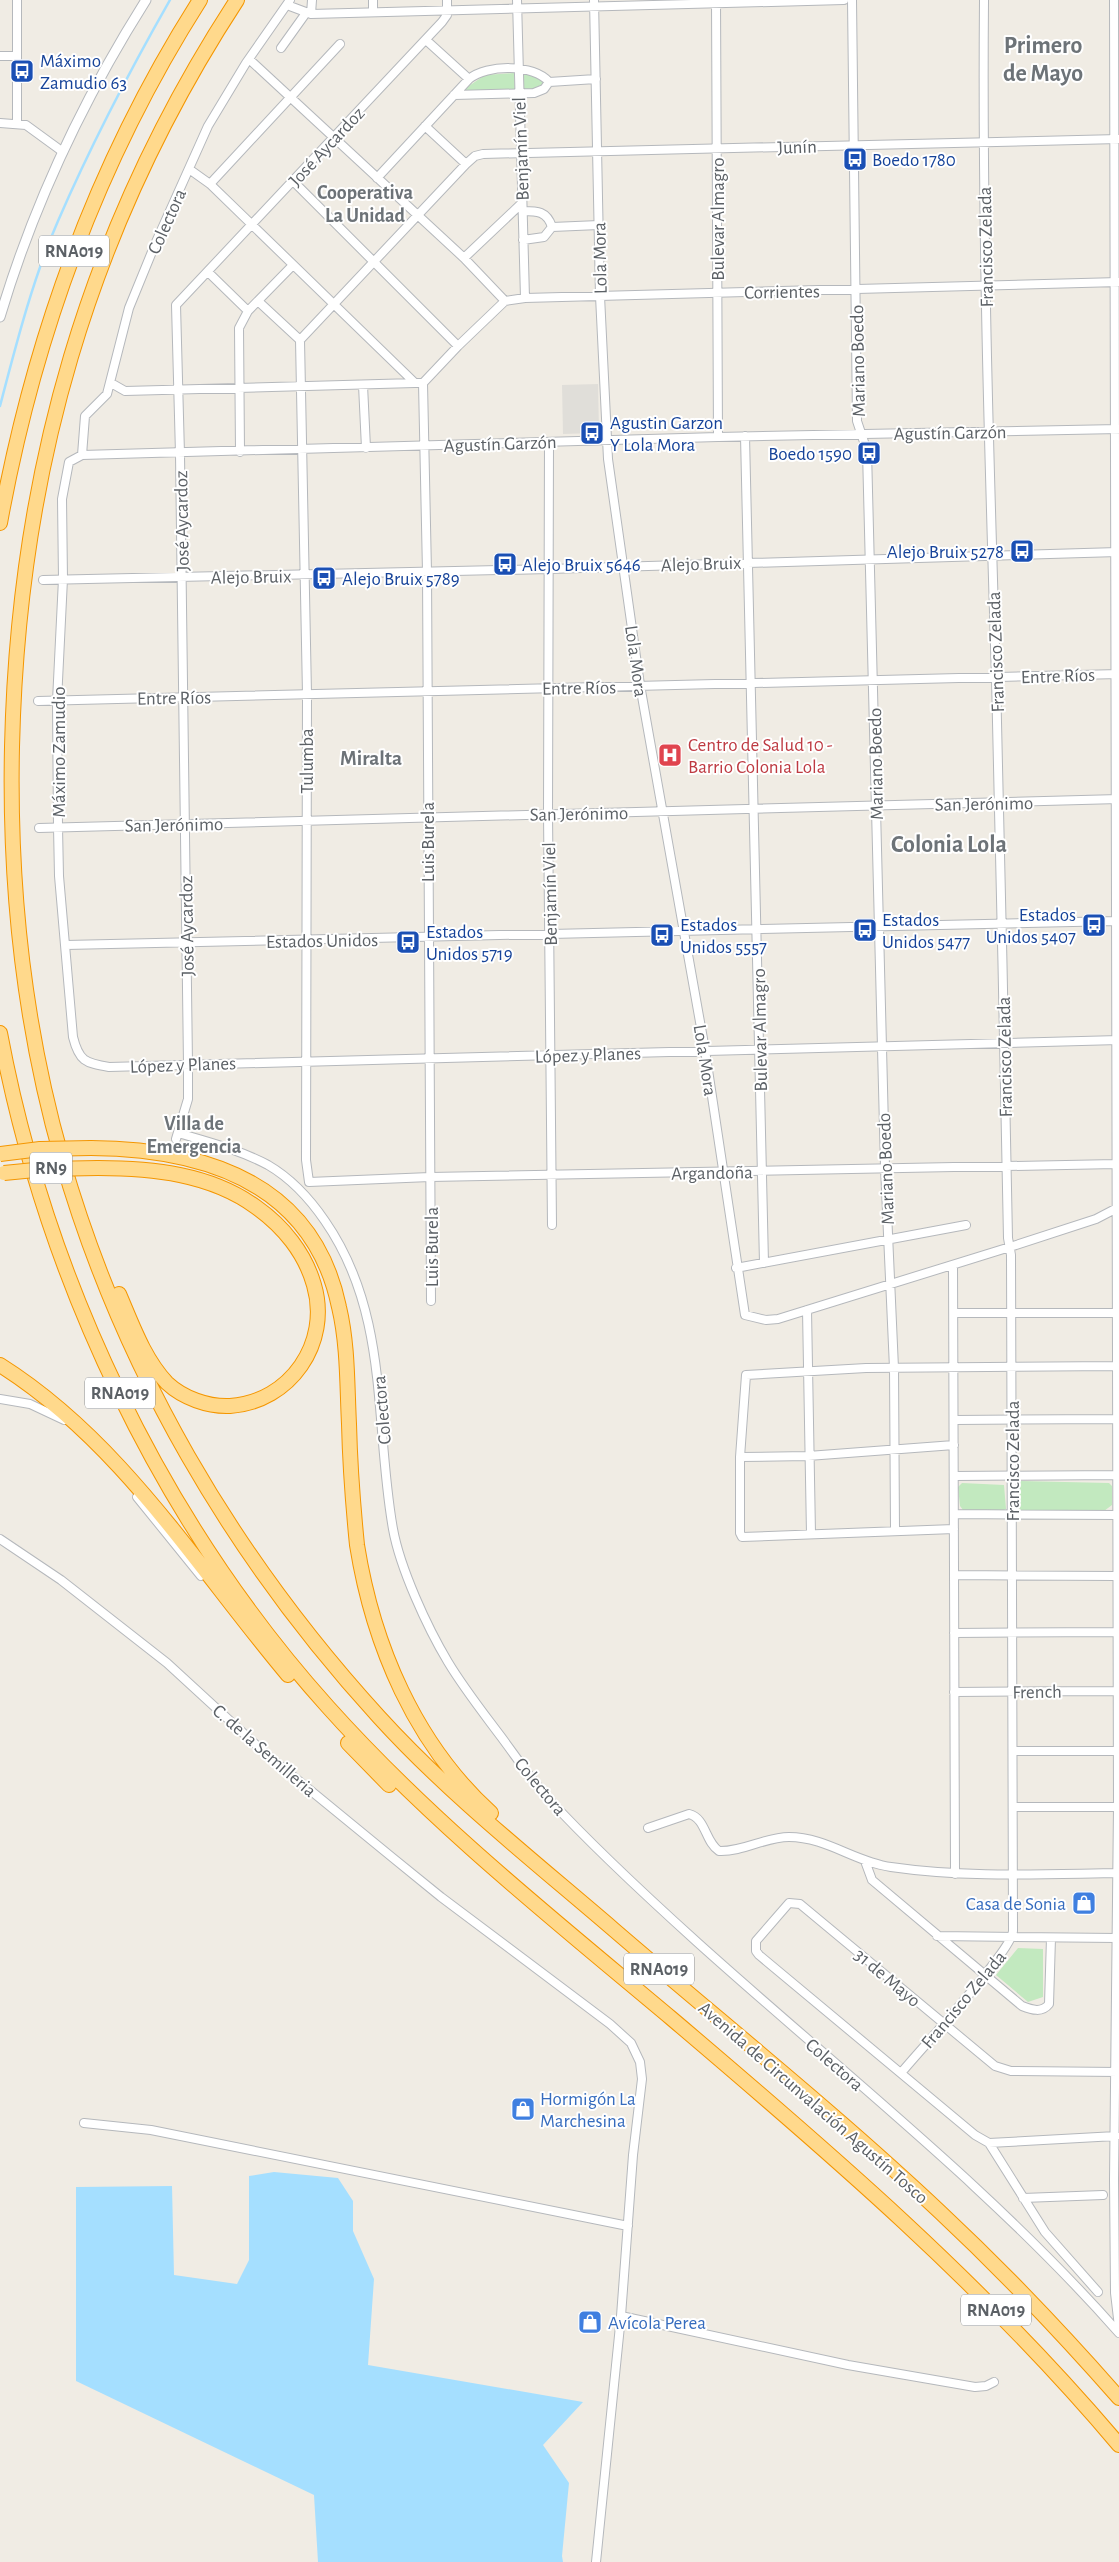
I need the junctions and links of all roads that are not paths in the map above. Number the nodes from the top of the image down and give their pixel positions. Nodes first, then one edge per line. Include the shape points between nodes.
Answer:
1 (17, 0) edge
2 (146, 0) edge
3 (200, 0) edge
4 (237, 0) edge
5 (312, 0) edge
6 (373, 0) edge
7 (447, 0) edge
8 (844, 0) edge
9 (852, 0) edge
10 (984, 0) edge
11 (1114, 0) edge
12 (288, 2) edge
13 (716, 2) edge
14 (594, 3) edge
15 (517, 4) edge
16 (447, 10) junction
17 (373, 11) junction
18 (308, 13) junction
19 (426, 40) junction
20 (340, 44) dead end
21 (281, 48) dead end
22 (0, 56) edge
23 (17, 56) junction
24 (249, 59) junction
25 (518, 70) junction
26 (469, 79) junction
27 (596, 79) junction
28 (550, 82) junction
29 (518, 94) junction
30 (454, 95) junction
31 (290, 98) junction
32 (0, 123) edge
33 (17, 124) junction
34 (425, 126) junction
35 (334, 138) junction
36 (1118, 139) edge
37 (983, 141) junction
38 (853, 144) junction
39 (717, 148) junction
40 (597, 151) junction
41 (63, 152) junction
42 (521, 153) junction
43 (466, 164) junction
44 (189, 169) junction
45 (377, 178) junction
46 (293, 182) junction
47 (210, 184) junction
48 (522, 207) junction
49 (418, 216) junction
50 (252, 225) junction
51 (599, 225) junction
52 (552, 226) junction
53 (523, 240) junction
54 (464, 258) junction
55 (374, 262) junction
56 (294, 265) junction
57 (208, 272) junction
58 (1117, 282) edge
59 (986, 286) junction
60 (855, 289) junction
61 (717, 293) junction
62 (600, 296) junction
63 (525, 298) junction
64 (505, 301) junction
65 (258, 302) junction
66 (334, 304) junction
67 (248, 311) junction
68 (0, 317) edge
69 (300, 340) junction
70 (458, 346) junction
71 (112, 383) junction
72 (419, 383) junction
73 (364, 385) junction
74 (301, 386) junction
75 (239, 388) junction
76 (179, 390) junction
77 (1117, 429) edge
78 (988, 431) junction
79 (863, 435) junction
80 (745, 436) junction
81 (718, 437) junction
82 (607, 440) junction
83 (549, 442) junction
84 (425, 446) junction
85 (366, 448) junction
86 (304, 450) junction
87 (240, 452) junction
88 (180, 454) junction
89 (82, 455) junction
90 (0, 523) edge
91 (1117, 552) edge
92 (992, 555) junction
93 (870, 558) junction
94 (748, 561) junction
95 (624, 565) junction
96 (549, 569) junction
97 (427, 572) junction
98 (305, 575) junction
99 (181, 578) junction
100 (63, 579) junction
101 (43, 580) dead end
102 (1117, 674) edge
103 (996, 677) junction
104 (873, 680) junction
105 (750, 683) junction
106 (640, 685) junction
107 (549, 687) junction
108 (428, 691) junction
109 (307, 694) junction
110 (183, 697) junction
111 (58, 700) junction
112 (38, 701) dead end
113 (1117, 799) edge
114 (999, 802) junction
115 (875, 806) junction
116 (754, 809) junction
117 (661, 811) junction
118 (548, 814) junction
119 (426, 818) junction
120 (306, 821) junction
121 (185, 824) junction
122 (58, 827) junction
123 (39, 828) dead end
124 (1117, 921) edge
125 (1000, 924) junction
126 (879, 927) junction
127 (756, 930) junction
128 (683, 932) junction
129 (550, 935) junction
130 (428, 938) junction
131 (308, 940) junction
132 (187, 943) junction
133 (66, 945) junction
134 (0, 1033) edge
135 (73, 1037) joint
136 (35, 1040) junction
137 (1117, 1040) edge
138 (1003, 1044) junction
139 (882, 1047) junction
140 (759, 1049) junction
141 (705, 1050) junction
142 (550, 1055) junction
143 (429, 1058) junction
144 (308, 1060) junction
145 (188, 1064) junction
146 (177, 1136) joint
147 (0, 1154) edge
148 (1116, 1164) junction
149 (1006, 1166) junction
150 (885, 1167) junction
151 (762, 1171) junction
152 (722, 1172) junction
153 (2, 1174) edge
154 (552, 1176) junction
155 (430, 1177) junction
156 (309, 1182) joint
157 (1117, 1208) edge
158 (966, 1225) dead end
159 (552, 1226) dead end
160 (888, 1241) junction
161 (1010, 1247) junction
162 (764, 1263) junction
163 (952, 1265) junction
164 (736, 1268) junction
165 (889, 1283) junction
166 (431, 1301) dead end
167 (806, 1310) junction
168 (954, 1313) junction
169 (1012, 1313) junction
170 (1118, 1313) edge
171 (0, 1365) edge
172 (1116, 1366) junction
173 (955, 1367) junction
174 (1012, 1367) junction
175 (894, 1368) junction
176 (807, 1372) junction
177 (0, 1399) edge
178 (1116, 1419) junction
179 (955, 1420) junction
180 (1011, 1420) junction
181 (954, 1445) junction
182 (895, 1450) junction
183 (808, 1456) junction
184 (740, 1457) junction
185 (1117, 1475) edge
186 (954, 1476) junction
187 (1012, 1476) junction
188 (954, 1514) junction
189 (1011, 1514) junction
190 (1118, 1515) edge
191 (954, 1529) junction
192 (895, 1530) junction
193 (811, 1534) junction
194 (0, 1539) edge
195 (954, 1575) junction
196 (1012, 1575) junction
197 (1116, 1576) junction
198 (1012, 1632) junction
199 (1117, 1632) junction
200 (954, 1633) junction
201 (273, 1658) junction
202 (1118, 1690) edge
203 (954, 1692) junction
204 (1012, 1692) junction
205 (1014, 1751) junction
206 (1118, 1751) junction
207 (1014, 1807) junction
208 (1118, 1807) edge
209 (648, 1828) dead end
210 (480, 1856) junction
211 (865, 1861) junction
212 (1118, 1873) edge
213 (955, 1874) junction
214 (1014, 1874) junction
215 (602, 1920) junction
216 (937, 1936) junction
217 (1013, 1936) junction
218 (1051, 1938) junction
219 (1117, 1938) junction
220 (984, 1975) junction
221 (943, 2023) junction
222 (1117, 2072) edge
223 (901, 2073) junction
224 (84, 2123) dead end
225 (1116, 2136) junction
226 (989, 2143) junction
227 (1103, 2195) dead end
228 (1023, 2198) junction
229 (628, 2226) junction
230 (1098, 2292) dead end
231 (621, 2316) junction
232 (1119, 2326) edge
233 (1119, 2333) edge
234 (994, 2382) dead end
235 (1119, 2398) edge
236 (1119, 2445) edge
237 (596, 2562) edge

1 - 23 street
2 - 41 street
3 - 90 highway, RNA019 via 124,134 78,239 27,396
4 - 136 highway, Avenida de Circunvalación Agustín Tosco / RNA019 via 178,98 107,249 68,362 37,489 18,626 11,793 18,930
5 - 18 street
6 - 17 street
7 - 16 street
8 - 13 street
9 - 38 street, Mariano Boedo
10 - 37 street, Francisco Zelada
11 - 36 street
12 - 18 street
12 - 24 street, Colectora
13 - 14 street
13 - 39 street, Bulevar Almagro
14 - 15 street
14 - 27 street, Lola Mora
15 - 16 street
15 - 25 street, Benjamín Viel
16 - 17 street
16 - 19 street, José Aycardoz via 445,19
17 - 18 street
18 - 21 street
19 - 26 street
19 - 35 street, José Aycardoz
20 - 31 street
22 - 23 street
23 - 33 street
24 - 31 street
24 - 44 street, Colectora via 212,118
25 - 26 street via 479,72
25 - 28 street via 540,74
25 - 29 street, Benjamín Viel
26 - 30 street
27 - 28 street
27 - 40 street, Lola Mora
28 - 29 street via 540,91
29 - 30 street
29 - 42 street, Benjamín Viel
30 - 34 street
31 - 35 street
31 - 47 street
32 - 33 street
33 - 41 street via 26,125
34 - 43 street
34 - 45 street
35 - 45 street
35 - 46 street, José Aycardoz
36 - 37 street, Junín
36 - 58 street
37 - 38 street, Junín
37 - 59 street, Francisco Zelada
38 - 39 street, Junín
38 - 60 street, Mariano Boedo
39 - 40 street, Junín
39 - 61 street, Bulevar Almagro
40 - 42 street, Junín
40 - 51 street, Lola Mora
41 - 68 street via 31,227
42 - 43 street, Junín via 475,156
42 - 48 street, Benjamín Viel
43 - 49 street
44 - 47 street
44 - 71 street, Colectora via 129,308
45 - 49 street
46 - 50 street, José Aycardoz
46 - 55 street
47 - 50 street
48 - 52 street via 545,214
48 - 53 street, Benjamín Viel
48 - 54 street
49 - 54 street
49 - 55 street
50 - 56 street
50 - 57 street, José Aycardoz
51 - 52 street
51 - 62 street, Lola Mora
52 - 53 street via 544,237
53 - 63 street, Benjamín Viel
54 - 64 street
55 - 66 street
55 - 70 street
56 - 65 street
56 - 66 street
57 - 67 street
57 - 76 street, José Aycardoz via 176,305
58 - 59 street, Corrientes
58 - 77 street
59 - 60 street, Corrientes
59 - 78 street, Francisco Zelada
60 - 61 street, Corrientes
60 - 79 street, Mariano Boedo via 857,421
61 - 62 street, Corrientes
61 - 81 street, Bulevar Almagro
62 - 63 street, Corrientes
62 - 82 street, Lola Mora
63 - 64 street, Corrientes
64 - 70 street
65 - 67 street
65 - 69 street
66 - 69 street
66 - 72 street
67 - 75 street via 239,328
69 - 74 street, Tulumba
70 - 72 street
71 - 76 street via 125,391
71 - 89 street, Colectora via 102,401 85,416
72 - 73 street
72 - 84 street, Luis Burela
73 - 74 street
73 - 85 street
74 - 75 street
74 - 86 street, Tulumba
75 - 76 street
75 - 87 street
76 - 88 street, José Aycardoz
77 - 78 street, Agustín Garzón
77 - 91 street
78 - 79 street, Agustín Garzón
78 - 92 street, Francisco Zelada
79 - 80 street, Agustín Garzón
79 - 93 street, Mariano Boedo via 867,451
80 - 81 street, Agustín Garzón
80 - 94 street, Bulevar Almagro
81 - 82 street, Agustín Garzón
82 - 83 street, Agustín Garzón
82 - 95 street, Lola Mora
83 - 84 street, Agustín Garzón
83 - 96 street, Benjamín Viel
84 - 85 street, Agustín Garzón
84 - 97 street, Luis Burela
85 - 86 street, Agustín Garzón
86 - 87 street, Agustín Garzón
86 - 98 street, Tulumba
87 - 88 street, Agustín Garzón
88 - 89 street, Agustín Garzón
88 - 99 street, José Aycardoz
89 - 100 street, Máximo Zamudio via 69,462 62,499
91 - 92 street, Alejo Bruix
91 - 102 street
92 - 93 street, Alejo Bruix
92 - 103 street, Francisco Zelada
93 - 94 street, Alejo Bruix
93 - 104 street, Mariano Boedo
94 - 95 street, Alejo Bruix
94 - 105 street, Bulevar Almagro
95 - 96 street, Alejo Bruix
95 - 106 street, Lola Mora
96 - 97 street, Alejo Bruix
96 - 107 street, Benjamín Viel
97 - 98 street, Alejo Bruix
97 - 108 street, Luis Burela
98 - 99 street, Alejo Bruix
98 - 109 street, Tulumba
99 - 100 street, Alejo Bruix
99 - 110 street, José Aycardoz
100 - 101 street, Alejo Bruix
100 - 111 street, Máximo Zamudio
102 - 103 street, Entre Ríos
102 - 113 street
103 - 104 street, Entre Ríos
103 - 114 street, Francisco Zelada
104 - 105 street, Entre Ríos
104 - 115 street, Mariano Boedo
105 - 106 street, Entre Ríos
105 - 116 street, Bulevar Almagro
106 - 107 street, Entre Ríos
106 - 117 street, Lola Mora
107 - 108 street, Entre Ríos
107 - 118 street, Benjamín Viel
108 - 109 street, Entre Ríos
108 - 119 street, Luis Burela
109 - 110 street, Entre Ríos
109 - 120 street, Tulumba
110 - 111 street, Entre Ríos
110 - 121 street, José Aycardoz
111 - 112 street, Entre Ríos
111 - 122 street, Máximo Zamudio
113 - 114 street, San Jerónimo
113 - 124 street
114 - 115 street, San Jerónimo
114 - 125 street, Francisco Zelada
115 - 116 street, San Jerónimo
115 - 126 street, Mariano Boedo
116 - 117 street, San Jerónimo
116 - 127 street, Bulevar Almagro
117 - 118 street, San Jerónimo
117 - 128 street, Lola Mora
118 - 119 street, San Jerónimo
118 - 129 street, Benjamín Viel
119 - 120 street, San Jerónimo
119 - 130 street, Luis Burela
120 - 121 street, San Jerónimo
120 - 131 street, Tulumba
121 - 122 street, San Jerónimo
121 - 132 street, José Aycardoz
122 - 123 street, San Jerónimo
122 - 133 street, Máximo Zamudio
124 - 125 street, Estados Unidos
124 - 137 street
125 - 126 street, Estados Unidos
125 - 138 street, Francisco Zelada
126 - 127 street, Estados Unidos
126 - 139 street, Mariano Boedo
127 - 128 street, Estados Unidos
127 - 140 street, Bulevar Almagro
128 - 129 street, Estados Unidos
128 - 141 street, Lola Mora
129 - 130 street, Estados Unidos
129 - 142 street, Benjamín Viel
130 - 131 street, Estados Unidos
130 - 143 street, Luis Burela
131 - 132 street, Estados Unidos
131 - 144 street, Tulumba
132 - 133 street, Estados Unidos
132 - 145 street, José Aycardoz
133 - 135 street, Máximo Zamudio
134 - 210 highway, Avenida de Circunvalación Agustín Tosco / RNA019 via 28,1160 56,1243 110,1372 181,1508 259,1623 306,1682 407,1790
135 - 145 street, López y Planes via 81,1058 94,1064
136 - 153 highway, RN9, bridge via 88,1213 125,1308 154,1367 178,1392 212,1405 225,1406 251,1402 274,1393 299,1369 315,1331 317,1306 310,1272 289,1237 256,1207 216,1186 165,1172 98,1168 45,1169
136 - 215 highway, Avenida de Circunvalación Agustín Tosco / RNA019 via 62,1159 109,1293 155,1396 224,1517 302,1626 385,1724 467,1803
137 - 138 street, López y Planes
137 - 148 street
138 - 139 street, López y Planes
138 - 149 street, Francisco Zelada
139 - 140 street, López y Planes
139 - 150 street, Mariano Boedo
140 - 141 street, López y Planes
140 - 151 street, Bulevar Almagro
141 - 142 street, López y Planes
141 - 152 street, Lola Mora
142 - 143 street, López y Planes
142 - 154 street, Benjamín Viel
143 - 144 street, López y Planes
143 - 155 street, Luis Burela
144 - 145 street, López y Planes
144 - 156 street, Tulumba via 306,1160
145 - 146 street, José Aycardoz via 188,1099
146 - 233 street, Colectora via 224,1146 267,1165 292,1182 336,1236 350,1265 371,1330 380,1387 393,1530 403,1567 447,1661 545,1795 646,1896 973,2184
147 - 215 highway, RN9, bridge via 91,1148 162,1152 198,1160 260,1187 284,1208 314,1244 327,1269 339,1307 346,1360 357,1545 372,1613 390,1666 419,1722 462,1782 487,1809 571,1883
148 - 149 street, Argandoña
148 - 157 street
149 - 150 street, Argandoña
149 - 161 street, Francisco Zelada
150 - 151 street, Argandoña
150 - 160 street, Mariano Boedo
151 - 152 street, Argandoña
151 - 162 street, Bulevar Almagro
152 - 154 street, Argandoña
152 - 164 street, Lola Mora
154 - 155 street, Argandoña
154 - 159 street, Benjamín Viel
155 - 156 street, Argandoña
155 - 166 street, Luis Burela
157 - 161 street via 1096,1219
157 - 170 street
158 - 160 street
160 - 162 street
160 - 165 street, Mariano Boedo
161 - 163 street
161 - 169 street, Francisco Zelada
162 - 164 street
163 - 165 street
163 - 168 street
164 - 167 street, Lola Mora via 744,1315 766,1320
165 - 167 street
165 - 175 street, Mariano Boedo
167 - 176 street
168 - 169 street
168 - 173 street
169 - 170 street
169 - 174 street, Francisco Zelada
170 - 172 street
171 - 201 highway via 72,1418 120,1466
172 - 174 street
172 - 178 street
173 - 174 street
173 - 175 street
173 - 179 street
174 - 180 street, Francisco Zelada
175 - 176 street
175 - 182 street, Mariano Boedo
176 - 183 street
176 - 184 street via 746,1375
177 - 201 street via 41,1408 76,1430 127,1485 239,1623
178 - 180 street
178 - 185 street
179 - 180 street
179 - 181 street
180 - 187 street, Francisco Zelada
181 - 182 street
181 - 186 street
182 - 183 street
182 - 192 street, Mariano Boedo
183 - 184 street
183 - 193 street
184 - 193 street via 742,1537
185 - 187 street
185 - 190 street
186 - 187 street
186 - 188 street
187 - 189 street, Francisco Zelada
188 - 189 street
188 - 191 street
189 - 190 street
189 - 196 street, Francisco Zelada
190 - 197 street
191 - 192 street
191 - 195 street
192 - 193 street
194 - 229 street, C. de la Semilleria via 61,1580 168,1663 287,1771 441,1897 622,2034 637,2054 642,2079
195 - 196 street
195 - 200 street
196 - 197 street
196 - 198 street, Francisco Zelada
197 - 199 street
198 - 199 street
198 - 200 street
198 - 204 street, Francisco Zelada
199 - 202 street
200 - 203 street
201 - 210 highway via 388,1784 431,1824
202 - 204 street, French
202 - 206 street
203 - 204 street, French
203 - 213 street
204 - 205 street, Francisco Zelada
205 - 206 street
205 - 207 street, Francisco Zelada
206 - 208 street
207 - 208 street
207 - 214 street, Francisco Zelada
208 - 212 street
209 - 211 street via 689,1814 701,1822 710,1842 719,1851 796,1837 825,1843
210 - 236 highway, Avenida de Circunvalación Agustín Tosco / RNA019 via 900,2216 1004,2318
211 - 213 street
211 - 216 street via 872,1880
212 - 214 street
212 - 219 street
213 - 214 street
214 - 217 street, Francisco Zelada
215 - 235 highway, Avenida de Circunvalación Agustín Tosco / RNA019 via 940,2211
216 - 217 street
216 - 220 street
217 - 218 street
217 - 220 street, Francisco Zelada
218 - 219 street
218 - 220 street via 1050,2001 1047,2007 1035,2011 1022,2006
219 - 222 street
220 - 221 street, Francisco Zelada
221 - 222 street, 31 de Mayo via 1003,2070
221 - 223 street, Francisco Zelada
221 - 223 street, 31 de Mayo via 800,1904 794,1902 785,1906 759,1936 756,1951
222 - 225 street
223 - 226 street
224 - 229 street via 151,2130
225 - 226 street
225 - 232 street via 1115,2281
226 - 228 street
227 - 228 street
228 - 230 street via 1045,2232
229 - 231 street, C. de la Semilleria
231 - 234 street via 848,2365 975,2387
231 - 237 street, C. de la Semilleria

